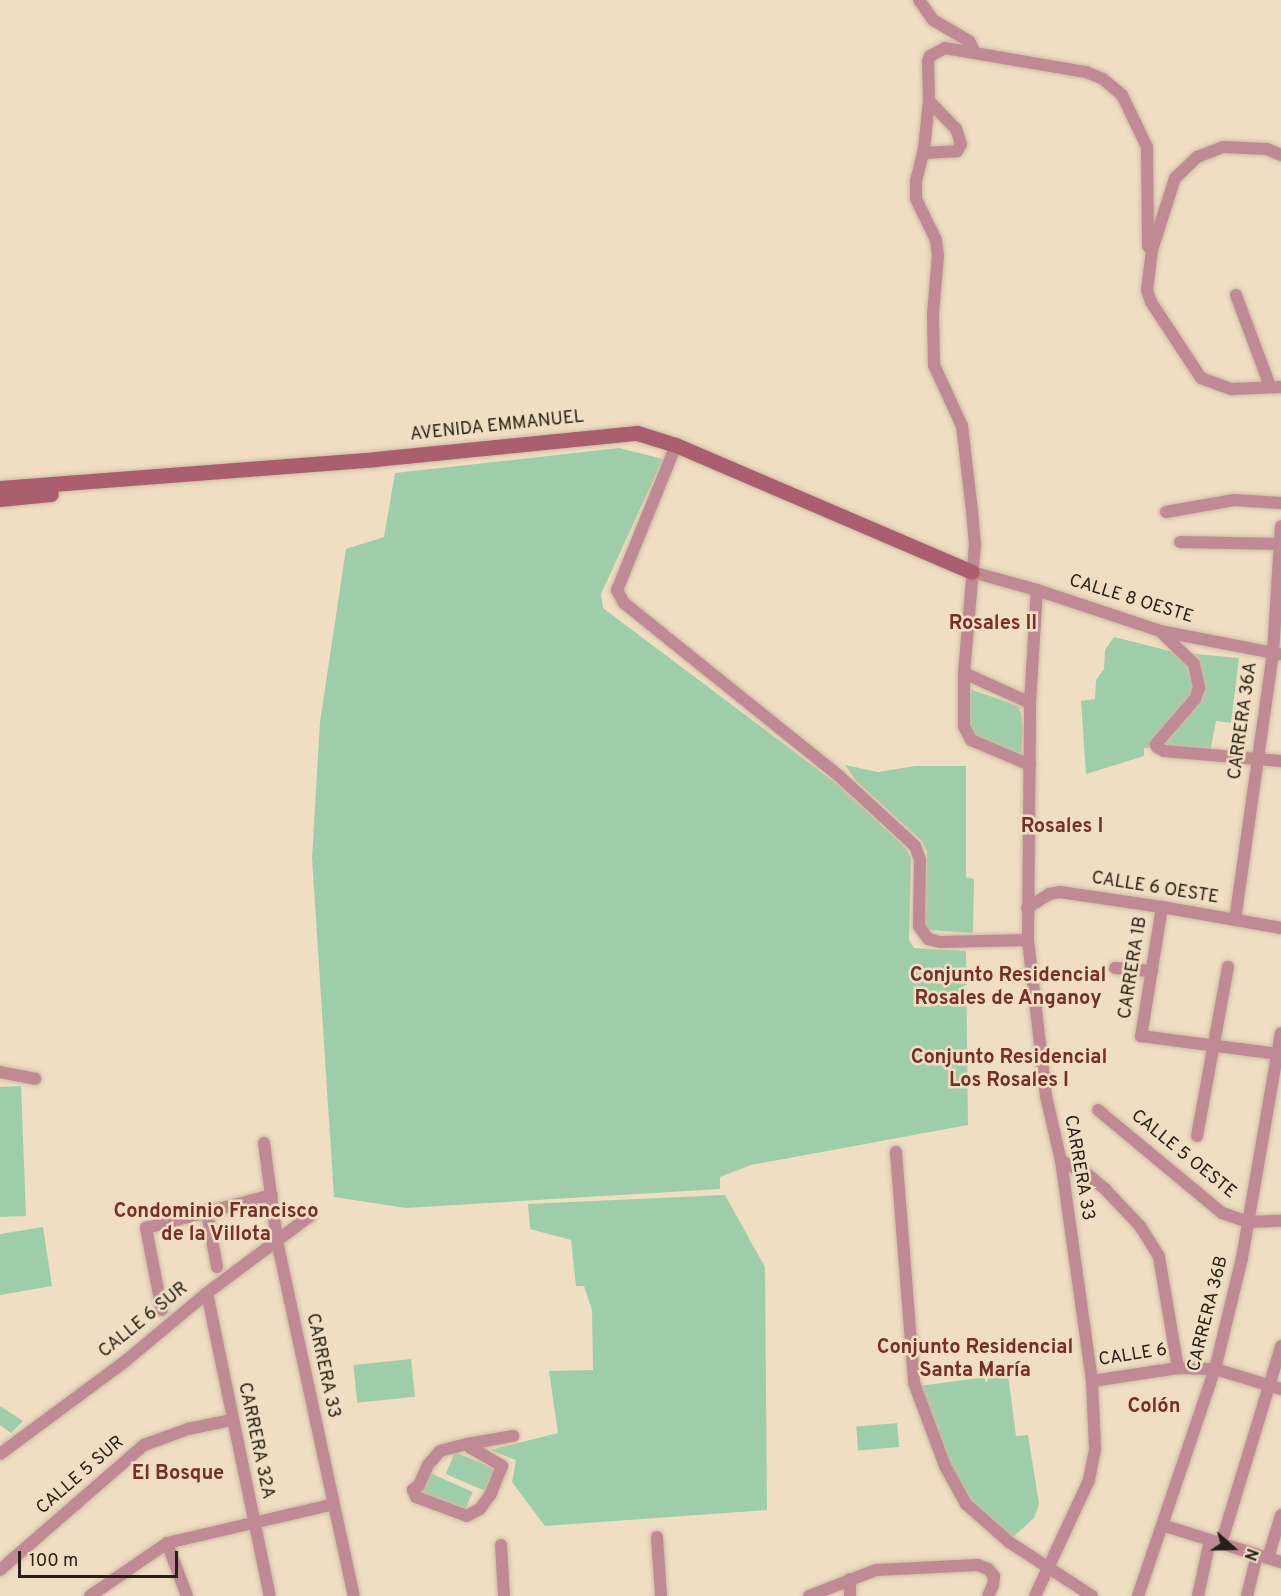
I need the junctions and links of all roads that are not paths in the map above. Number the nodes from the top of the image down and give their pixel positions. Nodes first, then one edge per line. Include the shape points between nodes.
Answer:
1 (919, 0) edge
2 (974, 51) junction
3 (929, 101) junction
4 (923, 153) junction
5 (1281, 155) edge
6 (1152, 250) junction
7 (1236, 295) dead end
8 (1276, 387) edge
9 (675, 447) junction
10 (0, 488) edge
11 (0, 499) edge
12 (1281, 503) edge
13 (1166, 512) dead end
14 (1281, 526) edge
15 (1180, 542) dead end
16 (1280, 544) edge
17 (971, 575) junction
18 (1037, 590) junction
19 (1160, 631) junction
20 (1277, 653) edge
21 (964, 673) junction
22 (1030, 703) junction
23 (1256, 760) junction
24 (1281, 761) edge
25 (1030, 765) junction
26 (1162, 907) junction
27 (1027, 908) junction
28 (1235, 920) junction
29 (1281, 928) edge
30 (1028, 940) junction
31 (1228, 967) dead end
32 (1115, 968) dead end
33 (1152, 971) junction
34 (1281, 1033) edge
35 (1214, 1044) junction
36 (1278, 1054) junction
37 (0, 1072) edge
38 (1278, 1075) edge
39 (35, 1078) dead end
40 (1098, 1110) dead end
41 (1197, 1136) dead end
42 (264, 1143) dead end
43 (896, 1152) dead end
44 (1061, 1161) junction
45 (272, 1195) junction
46 (207, 1213) junction
47 (310, 1216) dead end
48 (1281, 1221) edge
49 (1248, 1222) junction
50 (277, 1241) junction
51 (217, 1267) dead end
52 (207, 1293) junction
53 (162, 1310) dead end
54 (1281, 1346) edge
55 (1179, 1368) junction
56 (1215, 1369) junction
57 (1092, 1381) junction
58 (1275, 1387) edge
59 (232, 1420) junction
60 (513, 1436) dead end
61 (477, 1443) junction
62 (0, 1454) edge
63 (334, 1504) junction
64 (1281, 1515) edge
65 (254, 1522) junction
66 (1162, 1525) junction
67 (657, 1537) dead end
68 (1216, 1542) junction
69 (167, 1543) junction
70 (501, 1545) dead end
71 (1263, 1556) junction
72 (1281, 1562) edge
73 (1049, 1568) junction
74 (0, 1570) edge
75 (850, 1579) junction
76 (90, 1596) edge
77 (187, 1596) edge
78 (270, 1596) edge
79 (354, 1596) edge
80 (504, 1596) edge
81 (660, 1596) edge
82 (809, 1596) edge
83 (850, 1596) edge
84 (988, 1596) edge
85 (1035, 1596) edge
86 (1092, 1596) edge
87 (1138, 1596) edge
88 (1198, 1596) edge
89 (1247, 1596) edge

1 - 2 street via 933,20 969,41
2 - 3 street via 945,48 930,56
2 - 6 street via 1086,72 1103,79 1122,95 1147,147 1148,246
3 - 4 street
3 - 4 street via 956,129 960,144 957,151
4 - 17 street via 916,199 936,240 938,256 934,365 962,426 975,544
5 - 6 street via 1267,149 1223,147 1197,157 1175,178
6 - 8 street via 1147,290 1151,302 1197,373 1232,389
7 - 8 street
9 - 10 street, AVENIDA EMMANUEL via 637,433 375,459
9 - 11 street, AVENIDA EMMANUEL via 637,438
9 - 17 street, AVENIDA EMMANUEL
9 - 30 street via 617,590 624,603 831,768 915,846 920,860 919,926 928,939
12 - 13 street via 1234,500
14 - 16 street, CARRERA 36A
15 - 16 street
16 - 20 street, CARRERA 36A
17 - 18 street, CALLE 8 OESTE
17 - 21 street
18 - 19 street, CALLE 8 OESTE
18 - 22 street, CARRERA 33
19 - 20 street, CALLE 8 OESTE
19 - 23 street via 1194,664 1200,688 1188,709 1156,744 1164,751
20 - 23 street, CARRERA 36A
21 - 22 street
21 - 25 street via 964,726 971,740
22 - 25 street, CARRERA 33
23 - 24 street
23 - 28 street, CARRERA 36A
25 - 27 street, CARRERA 33
26 - 27 street, CALLE 6 OESTE via 1060,892
26 - 28 street, CALLE 6 OESTE
26 - 33 street, CARRERA 1B
27 - 30 street, CARRERA 33
28 - 29 street, CALLE 6 OESTE
30 - 44 street, CARRERA 33 via 1046,1096
31 - 35 street
32 - 33 street
33 - 35 street, CARRERA 1B via 1141,1036
34 - 36 street, CARRERA 36B
35 - 36 street
35 - 41 street
36 - 38 street, CARRERA 36B
37 - 39 street
38 - 49 street, CARRERA 36B
40 - 49 street, CALLE 5 OESTE via 1211,1206
42 - 45 street, CARRERA 33
43 - 73 street via 914,1383 945,1466 966,1504 1009,1542
44 - 55 street via 1086,1173 1105,1189 1140,1226 1159,1257
44 - 57 street, CARRERA 33
45 - 46 street
45 - 50 street, CARRERA 33
46 - 51 street
46 - 53 street via 146,1228
47 - 50 street, CALLE 6 SUR
48 - 49 street
49 - 56 street, CARRERA 36B
50 - 52 street, CALLE 6 SUR
50 - 63 street, CARRERA 33
52 - 59 street, CARRERA 32A
52 - 62 street, CALLE 6 SUR via 123,1363
54 - 58 street
55 - 56 street, CALLE 6
55 - 57 street, CALLE 6
56 - 58 street, CALLE 6
56 - 66 street, CARRERA 36B
57 - 73 street, CARRERA 33 via 1095,1448 1089,1480
58 - 68 street
59 - 65 street, CARRERA 32A
59 - 74 street, CALLE 5 SUR via 188,1429 144,1445
60 - 61 street
61 - 61 street via 471,1448 502,1466 480,1509 467,1516 416,1497 413,1490 434,1456 440,1451
63 - 65 street
63 - 79 street, CARRERA 33
64 - 71 street
65 - 69 street
65 - 78 street, CARRERA 32A
66 - 68 street
66 - 87 street, CARRERA 36B
67 - 81 street
68 - 71 street
68 - 88 street
69 - 76 street
69 - 77 street
70 - 80 street
71 - 72 street
71 - 89 street
73 - 85 street, CARRERA 33
73 - 86 street
75 - 82 street
75 - 83 street
75 - 84 street via 876,1570 978,1565 994,1576

